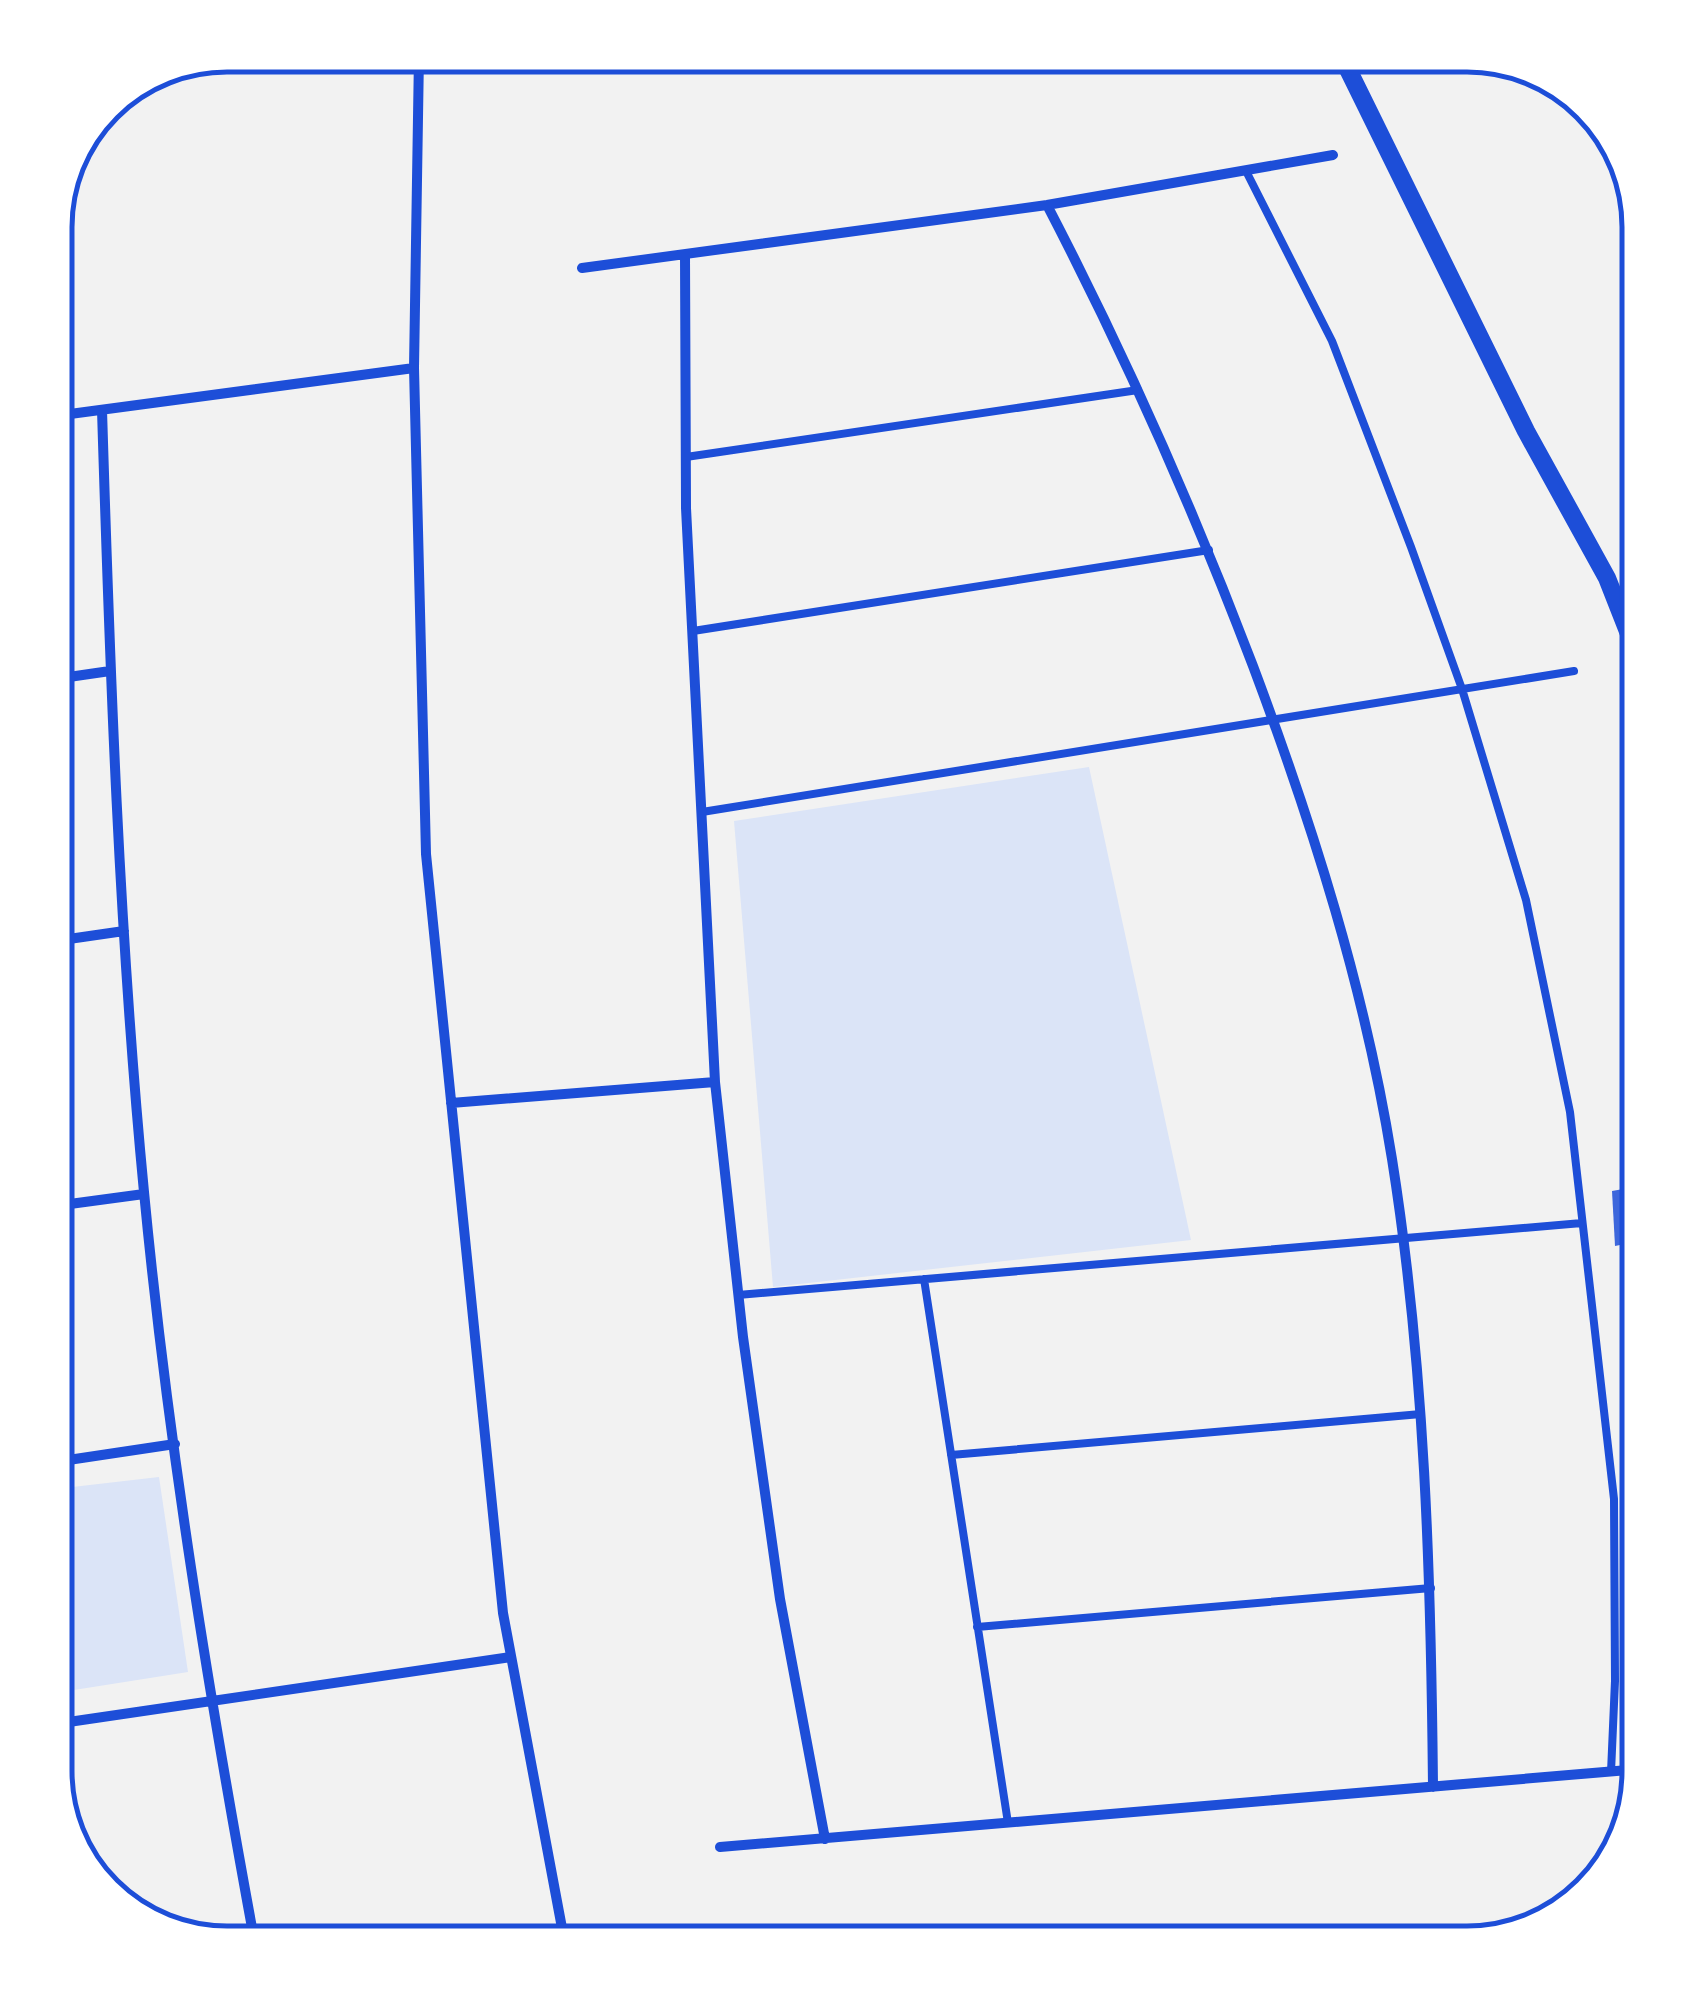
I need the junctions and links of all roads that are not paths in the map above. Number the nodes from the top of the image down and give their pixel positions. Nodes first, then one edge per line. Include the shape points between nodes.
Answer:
1 (419, 72) edge
2 (1350, 73) edge
3 (1332, 155) dead end
4 (1246, 170) junction
5 (1047, 205) junction
6 (685, 255) junction
7 (582, 268) dead end
8 (414, 368) junction
9 (1138, 390) junction
10 (102, 410) junction
11 (73, 414) edge
12 (686, 456) junction
13 (1209, 550) junction
14 (1622, 616) edge
15 (693, 631) junction
16 (110, 671) junction
17 (1574, 671) dead end
18 (73, 676) edge
19 (1462, 689) junction
20 (1273, 719) junction
21 (702, 812) junction
22 (124, 931) junction
23 (73, 938) edge
24 (715, 1082) junction
25 (450, 1103) junction
26 (144, 1194) junction
27 (72, 1204) edge
28 (1582, 1223) junction
29 (1402, 1238) junction
30 (924, 1279) junction
31 (738, 1295) junction
32 (1422, 1414) junction
33 (176, 1444) junction
34 (951, 1454) junction
35 (72, 1459) edge
36 (1432, 1588) junction
37 (977, 1627) junction
38 (511, 1656) junction
39 (210, 1701) junction
40 (72, 1721) edge
41 (1622, 1771) edge
42 (1611, 1772) junction
43 (1433, 1787) junction
44 (1008, 1823) junction
45 (825, 1838) junction
46 (720, 1848) dead end
47 (251, 1926) edge
48 (562, 1926) edge

1 - 8 street
2 - 14 street
3 - 4 street
4 - 5 street
4 - 19 lane via 1332,341
5 - 6 street
5 - 9 street
6 - 7 street
6 - 12 street
8 - 10 street
8 - 25 street via 426,854
9 - 12 lane
9 - 13 street
10 - 11 street
10 - 16 street
12 - 15 street
13 - 15 lane
13 - 20 street
15 - 21 street
16 - 18 street
16 - 22 street
17 - 19 lane
19 - 20 lane
19 - 28 lane via 1526,900 1570,1112
20 - 21 lane
20 - 29 street via 1352,964
21 - 24 street
22 - 23 street
22 - 26 street
24 - 25 street
24 - 31 street
25 - 38 street
26 - 27 street
26 - 33 street
28 - 29 lane
28 - 42 lane via 1614,1499
29 - 30 lane
29 - 32 street
30 - 31 lane
30 - 34 lane
31 - 45 street via 780,1599
32 - 34 lane
32 - 36 street
33 - 35 street
33 - 39 street
34 - 37 lane
36 - 37 lane
36 - 43 street
37 - 44 lane
38 - 39 street
38 - 48 street
39 - 40 street
39 - 47 street
41 - 42 street
42 - 43 street
43 - 44 street
44 - 45 street
45 - 46 street

